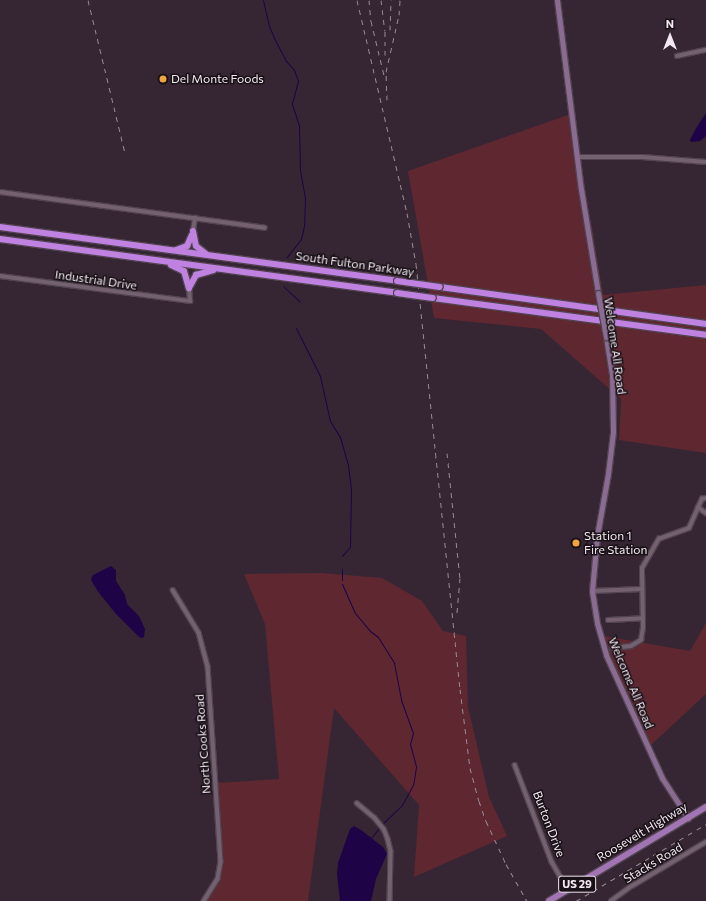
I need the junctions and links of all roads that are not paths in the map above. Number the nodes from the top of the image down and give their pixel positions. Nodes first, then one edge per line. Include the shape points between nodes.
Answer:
1 (557, 0) edge
2 (706, 50) edge
3 (678, 56) dead end
4 (579, 157) junction
5 (706, 162) edge
6 (0, 192) edge
7 (195, 218) junction
8 (0, 227) edge
9 (265, 228) dead end
10 (193, 231) junction
11 (0, 239) edge
12 (174, 251) junction
13 (210, 256) junction
14 (153, 259) junction
15 (224, 269) junction
16 (0, 276) edge
17 (189, 288) junction
18 (706, 324) edge
19 (706, 336) edge
20 (706, 498) edge
21 (698, 506) junction
22 (706, 513) edge
23 (642, 589) junction
24 (173, 590) dead end
25 (592, 591) junction
26 (643, 618) junction
27 (608, 620) dead end
28 (612, 648) dead end
29 (515, 765) dead end
30 (357, 803) dead end
31 (706, 807) edge
32 (688, 818) junction
33 (706, 842) edge
34 (568, 890) junction
35 (204, 901) edge
36 (390, 901) edge
37 (549, 901) edge
38 (611, 901) edge

1 - 4 street, Welcome All Road via 567,86
2 - 3 street
4 - 5 street via 642,157
4 - 25 street, Welcome All Road, bridge via 612,374 613,432 596,542
6 - 7 street
7 - 9 street
7 - 10 street
8 - 12 highway, South Fulton Parkway
10 - 12 highway via 187,246
10 - 13 highway via 197,248
11 - 14 highway, South Fulton Parkway
12 - 13 highway, South Fulton Parkway
13 - 18 highway, South Fulton Parkway, bridge
14 - 15 highway, South Fulton Parkway
14 - 17 highway via 186,273
15 - 17 highway via 200,273 193,278
15 - 19 highway, South Fulton Parkway, bridge
16 - 17 street, Industrial Drive via 190,301
20 - 21 street via 702,499
21 - 22 street
21 - 23 street via 689,528 659,539 642,568
23 - 25 street
23 - 26 street
24 - 35 street, North Cooks Road via 199,633 208,666 221,852 218,879
25 - 32 street, Welcome All Road via 600,636 608,659 662,778
26 - 27 street
26 - 28 street via 641,640 631,646
29 - 34 street, Burton Drive via 552,862
30 - 36 street via 375,818 388,839 391,851
31 - 32 main road, Roosevelt Highway / US 29
32 - 34 main road, Roosevelt Highway / US 29
33 - 38 street, Stacks Road
34 - 37 main road, Roosevelt Highway / US 29

